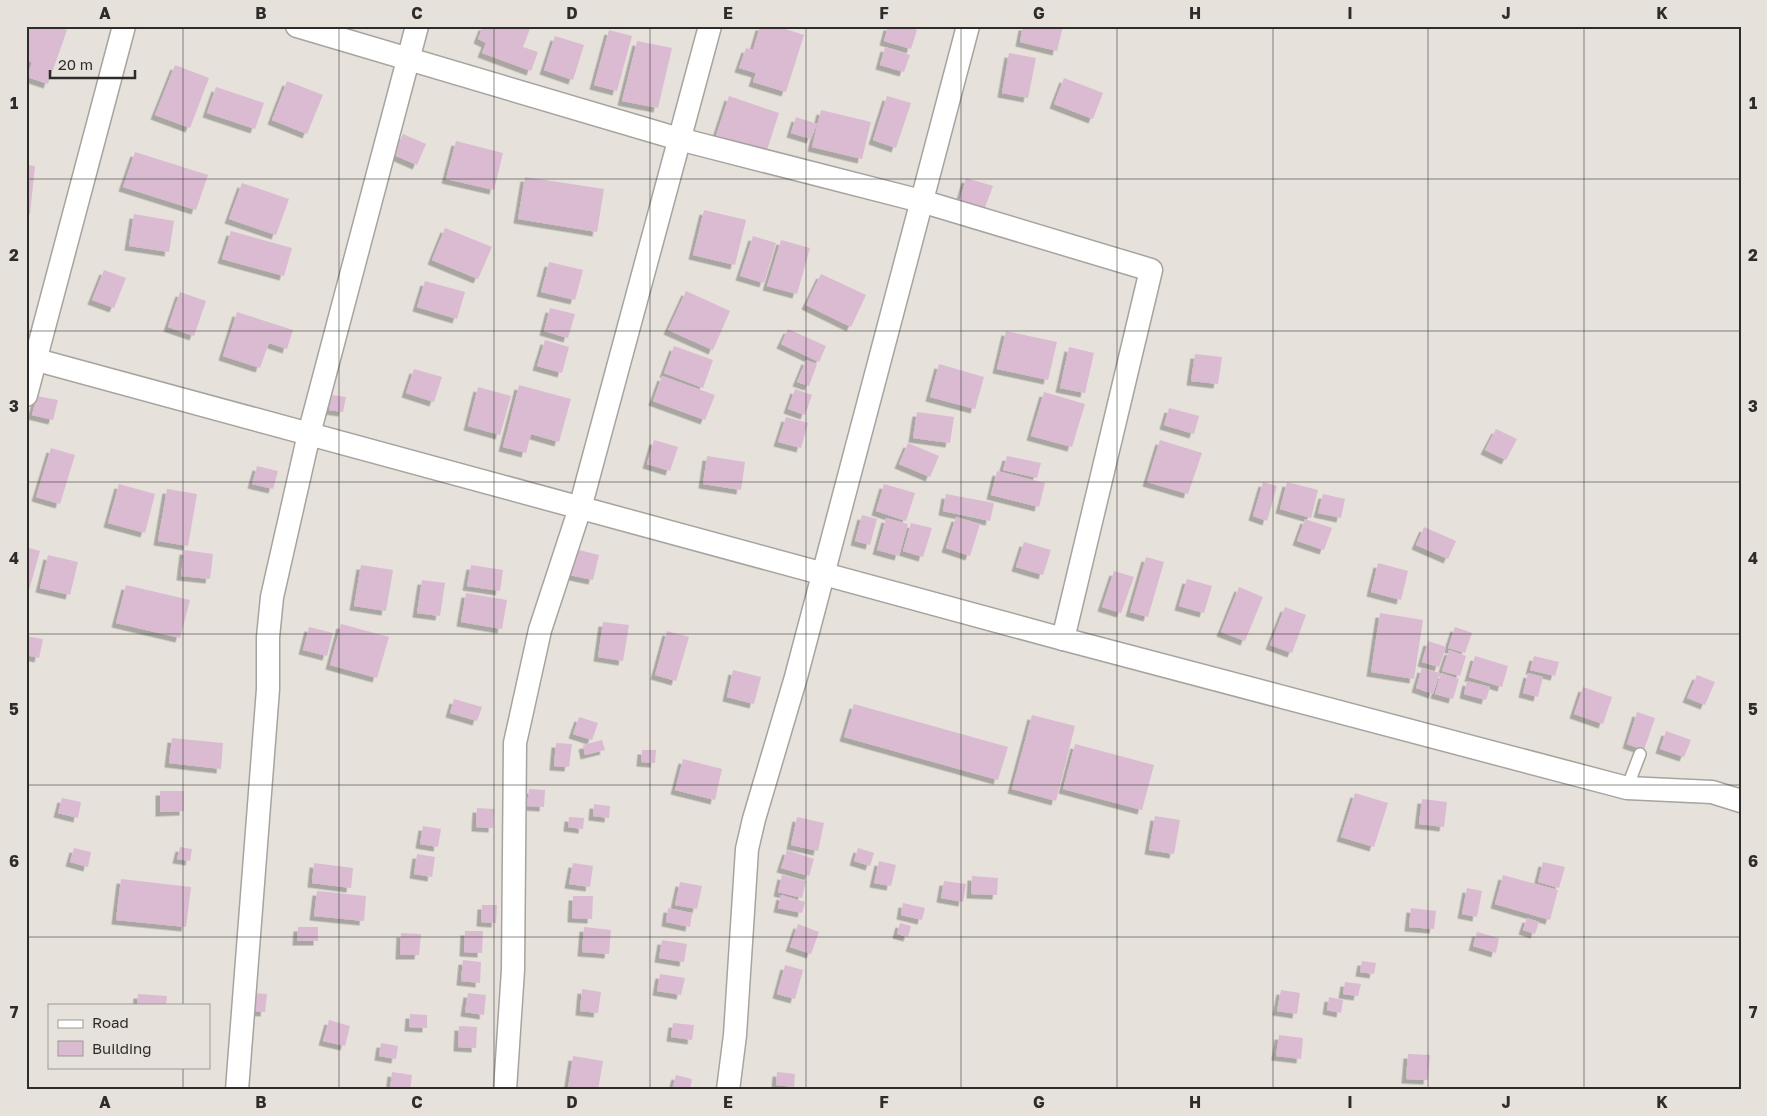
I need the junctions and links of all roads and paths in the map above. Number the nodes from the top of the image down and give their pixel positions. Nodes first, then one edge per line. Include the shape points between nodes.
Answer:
1 (124, 26) edge
2 (297, 26) edge
3 (417, 26) edge
4 (710, 26) edge
5 (968, 26) edge
6 (408, 60) junction
7 (679, 139) junction
8 (921, 201) junction
9 (30, 358) edge
10 (26, 395) edge
11 (309, 434) junction
12 (580, 508) junction
13 (822, 574) junction
14 (1063, 639) junction
15 (1640, 754) dead end
16 (1627, 788) junction
17 (1741, 802) edge
18 (237, 1090) edge
19 (505, 1090) edge
20 (728, 1090) edge

1 - 9 street
2 - 6 street
3 - 6 street
4 - 7 street
5 - 8 street
6 - 7 street
6 - 11 street
7 - 8 street
7 - 12 street
8 - 13 street
8 - 14 street via 1151,270
9 - 10 street
9 - 11 street
11 - 12 street
11 - 18 street via 272,597 268,689
12 - 13 street
12 - 19 street via 540,630 515,743 513,970
13 - 14 street
13 - 20 street via 747,849 735,1035
14 - 16 street
15 - 16 lane
16 - 17 street via 1712,792

